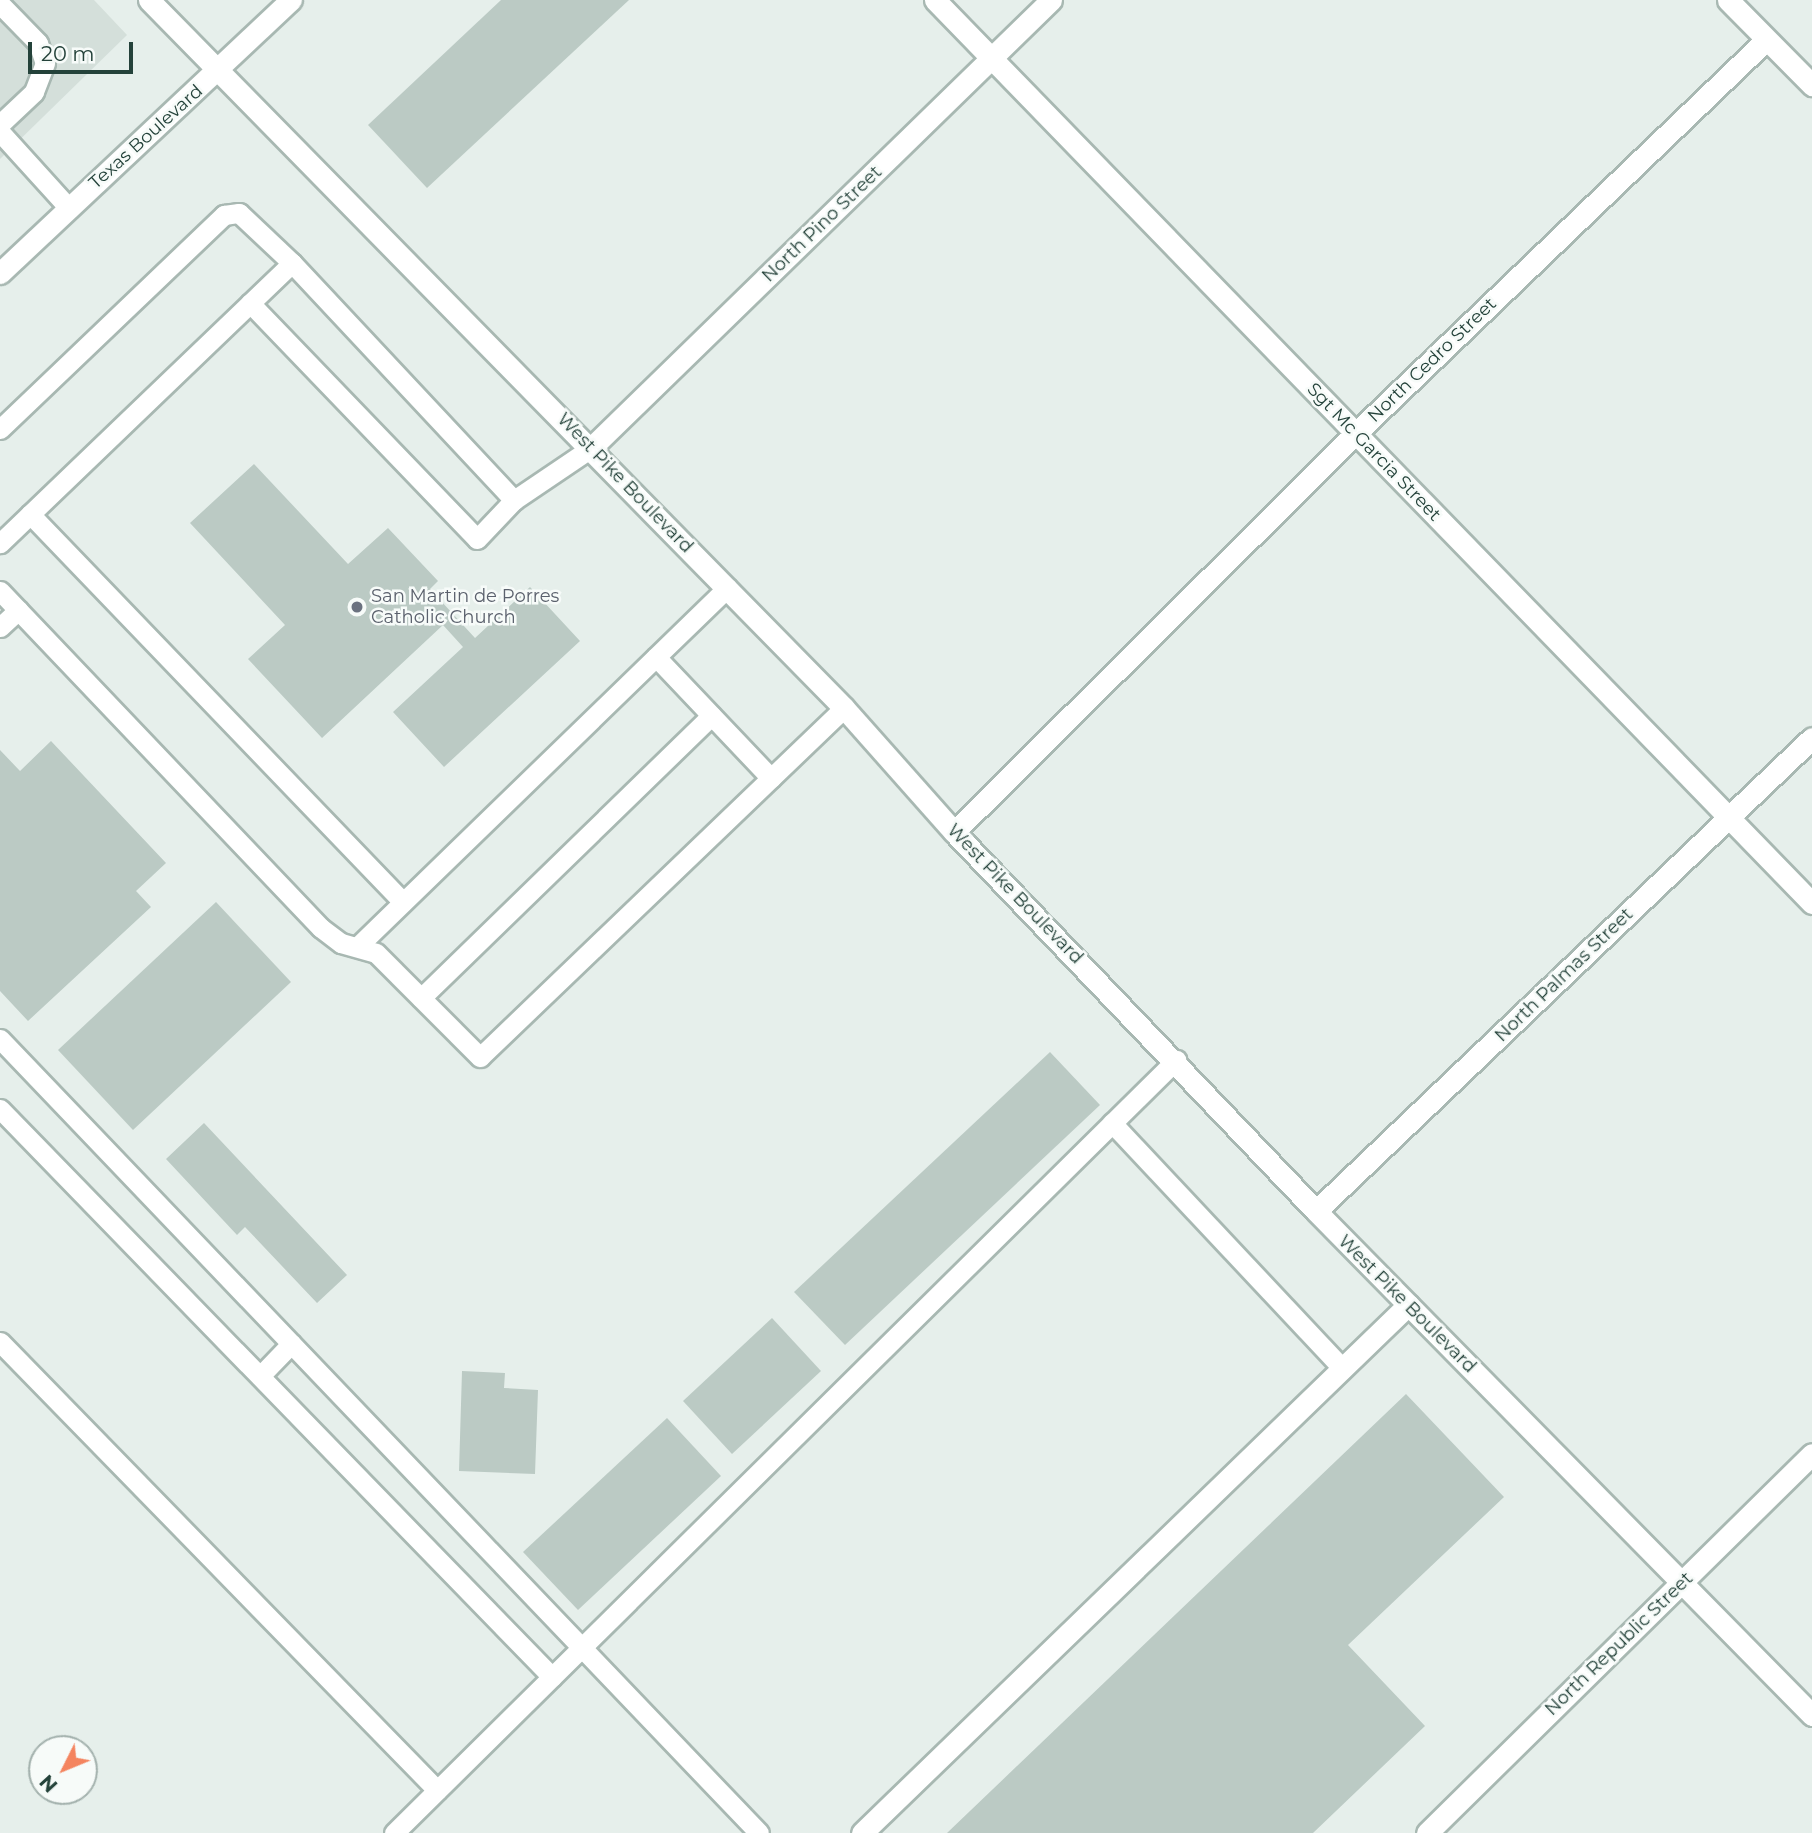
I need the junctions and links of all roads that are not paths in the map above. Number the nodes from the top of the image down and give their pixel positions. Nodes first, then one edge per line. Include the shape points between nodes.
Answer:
1 (149, 0) edge
2 (290, 0) edge
3 (935, 0) edge
4 (1051, 0) edge
5 (1728, 0) edge
6 (0, 4) edge
7 (1766, 40) junction
8 (991, 60) junction
9 (218, 73) junction
10 (1812, 85) edge
11 (0, 124) edge
12 (0, 132) edge
13 (68, 208) junction
14 (292, 263) junction
15 (0, 273) edge
16 (250, 303) junction
17 (0, 429) edge
18 (1356, 433) junction
19 (591, 448) junction
20 (514, 500) junction
21 (30, 514) junction
22 (0, 543) edge
23 (727, 587) junction
24 (0, 591) edge
25 (18, 610) junction
26 (0, 627) edge
27 (656, 657) junction
28 (844, 708) junction
29 (711, 716) junction
30 (1812, 738) edge
31 (771, 778) junction
32 (1729, 818) junction
33 (954, 832) junction
34 (403, 902) junction
35 (1812, 903) edge
36 (356, 947) junction
37 (421, 998) junction
38 (0, 1039) edge
39 (1176, 1060) junction
40 (0, 1108) edge
41 (1112, 1123) junction
42 (1316, 1211) junction
43 (1408, 1305) junction
44 (0, 1342) edge
45 (291, 1344) junction
46 (1343, 1368) junction
47 (260, 1376) junction
48 (1812, 1454) edge
49 (1682, 1583) junction
50 (581, 1647) junction
51 (552, 1677) junction
52 (1812, 1715) edge
53 (437, 1790) junction
54 (394, 1833) edge
55 (759, 1833) edge
56 (862, 1833) edge
57 (1427, 1833) edge

1 - 9 street, West Pike Boulevard
2 - 9 street, Texas Boulevard
3 - 8 street, Sgt Mc Garcia Street
4 - 8 street, North Pino Street
5 - 7 street
6 - 11 lane via 38,43 45,63 34,92
7 - 10 street
7 - 18 street, North Cedro Street
8 - 18 street, Sgt Mc Garcia Street
8 - 19 street, North Pino Street
9 - 13 street, Texas Boulevard
9 - 19 street, West Pike Boulevard
12 - 13 lane
13 - 15 street, Texas Boulevard
14 - 16 lane
14 - 17 lane via 239,212 224,215
14 - 20 lane
16 - 20 lane via 477,539
16 - 21 lane
18 - 32 street, Sgt Mc Garcia Street
18 - 33 street, North Cedro Street
19 - 20 lane
19 - 23 street, West Pike Boulevard
21 - 22 lane
21 - 34 lane
23 - 27 lane
23 - 28 street, West Pike Boulevard
24 - 25 lane
25 - 26 lane
25 - 36 lane via 321,928
27 - 29 lane
27 - 34 lane
28 - 31 lane
28 - 33 street, West Pike Boulevard
29 - 31 lane
29 - 37 lane
30 - 32 street, North Palmas Street
31 - 37 lane via 480,1057
32 - 35 street, Sgt Mc Garcia Street
32 - 42 street, North Palmas Street
33 - 39 street, West Pike Boulevard
34 - 36 lane
36 - 37 lane via 376,953
38 - 45 lane
39 - 41 lane
39 - 42 street, West Pike Boulevard
40 - 47 lane
41 - 46 lane
41 - 50 lane
42 - 43 street, West Pike Boulevard
43 - 46 street
43 - 49 street, West Pike Boulevard
44 - 53 lane
45 - 47 lane
45 - 50 lane
46 - 56 street
47 - 51 lane
48 - 49 street, North Republic Street
49 - 52 street, West Pike Boulevard
49 - 57 street, North Republic Street
50 - 51 lane
50 - 55 lane
51 - 53 lane
53 - 54 lane

